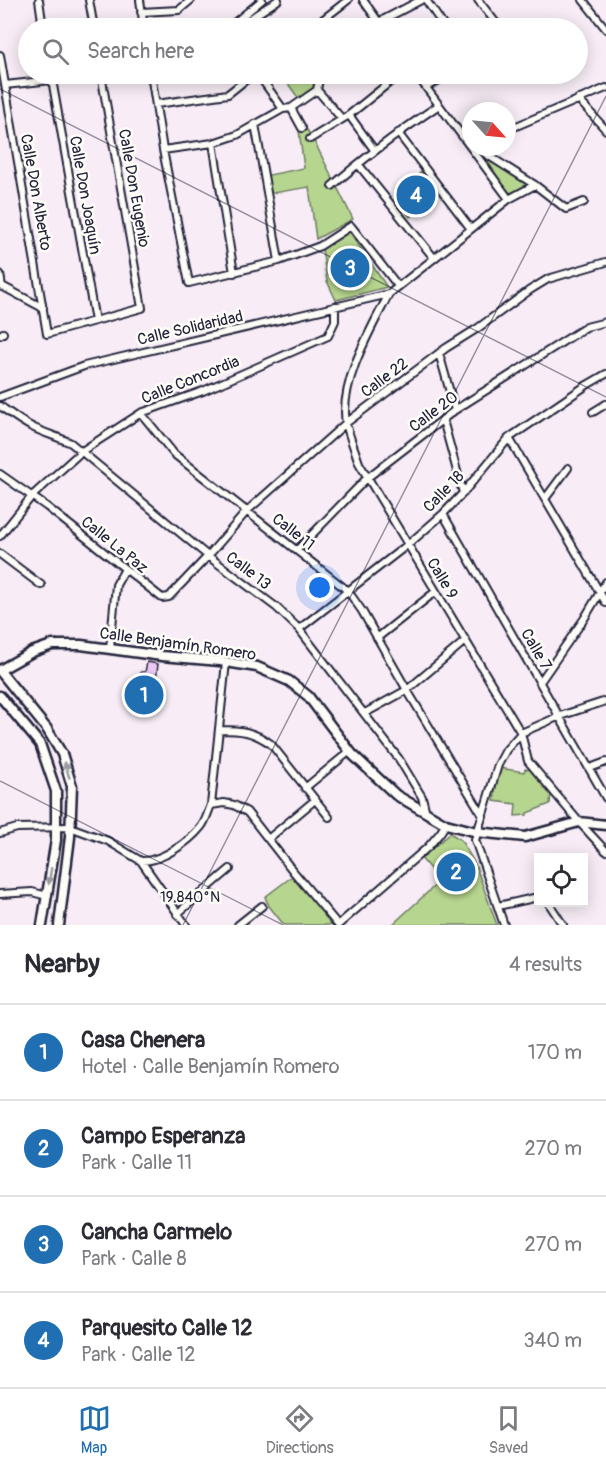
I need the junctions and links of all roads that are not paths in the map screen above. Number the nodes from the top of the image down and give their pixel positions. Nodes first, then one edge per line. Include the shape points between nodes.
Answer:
1 (39, 0) edge
2 (89, 0) edge
3 (140, 0) edge
4 (190, 0) edge
5 (261, 0) edge
6 (278, 0) edge
7 (348, 0) edge
8 (363, 0) edge
9 (421, 0) edge
10 (426, 0) edge
11 (478, 0) edge
12 (583, 0) edge
13 (141, 12) junction
14 (42, 18) edge
15 (92, 18) edge
16 (142, 18) edge
17 (249, 18) edge
18 (253, 18) edge
19 (325, 18) edge
20 (376, 18) edge
21 (387, 18) edge
22 (438, 18) edge
23 (492, 18) edge
24 (606, 28) edge
25 (0, 55) edge
26 (18, 83) edge
27 (53, 84) edge
28 (101, 84) edge
29 (153, 84) edge
30 (242, 84) edge
31 (265, 84) edge
32 (317, 84) edge
33 (388, 84) edge
34 (424, 84) edge
35 (432, 84) edge
36 (5, 85) junction
37 (426, 87) junction
38 (606, 88) edge
39 (317, 90) junction
40 (578, 99) junction
41 (156, 104) junction
42 (439, 105) junction
43 (287, 109) junction
44 (349, 116) junction
45 (342, 119) junction
46 (255, 124) junction
47 (516, 126) edge
48 (302, 128) dead end
49 (606, 130) edge
50 (399, 132) junction
51 (462, 132) edge
52 (310, 139) dead end
53 (213, 143) junction
54 (163, 150) junction
55 (375, 151) junction
56 (482, 156) edge
57 (488, 156) edge
58 (358, 164) junction
59 (535, 185) junction
60 (332, 186) dead end
61 (509, 199) junction
62 (584, 202) dead end
63 (471, 229) junction
64 (434, 258) junction
65 (279, 261) junction
66 (606, 262) edge
67 (234, 273) junction
68 (0, 274) edge
69 (1, 286) edge
70 (398, 286) junction
71 (388, 294) junction
72 (334, 306) junction
73 (43, 308) junction
74 (95, 321) junction
75 (606, 322) edge
76 (439, 353) junction
77 (605, 376) edge
78 (0, 397) edge
79 (606, 404) edge
80 (0, 406) edge
81 (455, 410) junction
82 (141, 412) junction
83 (593, 412) dead end
84 (442, 420) junction
85 (346, 423) junction
86 (509, 438) junction
87 (82, 452) junction
88 (568, 468) dead end
89 (0, 474) edge
90 (367, 478) junction
91 (463, 493) junction
92 (32, 496) junction
93 (545, 499) junction
94 (247, 511) junction
95 (443, 514) junction
96 (0, 536) edge
97 (407, 545) junction
98 (297, 550) junction
99 (0, 554) edge
100 (208, 556) junction
101 (125, 569) junction
102 (606, 582) edge
103 (41, 585) dead end
104 (348, 591) junction
105 (435, 591) junction
106 (600, 592) junction
107 (606, 603) edge
108 (299, 629) junction
109 (377, 638) junction
110 (465, 641) junction
111 (110, 648) junction
112 (226, 662) junction
113 (0, 671) edge
114 (540, 682) junction
115 (407, 690) junction
116 (0, 696) edge
117 (606, 701) edge
118 (364, 714) junction
119 (560, 716) junction
120 (220, 730) junction
121 (521, 733) junction
122 (350, 751) junction
123 (606, 762) edge
124 (590, 768) junction
125 (305, 788) junction
126 (606, 798) edge
127 (315, 800) junction
128 (212, 805) junction
129 (426, 813) junction
130 (483, 816) junction
131 (329, 817) dead end
132 (579, 822) junction
133 (446, 824) junction
134 (606, 825) edge
135 (56, 826) junction
136 (70, 827) junction
137 (477, 832) junction
138 (0, 834) edge
139 (268, 839) junction
140 (606, 851) edge
141 (141, 861) junction
142 (230, 869) dead end
143 (0, 894) edge
144 (47, 896) junction
145 (534, 898) edge
146 (262, 906) dead end
147 (498, 906) junction
148 (551, 907) edge
149 (177, 914) junction
150 (562, 923) edge
151 (42, 925) edge
152 (59, 925) edge
153 (186, 925) edge
154 (238, 925) edge
155 (338, 925) edge
156 (504, 925) edge
157 (554, 925) edge

1 - 14 street
2 - 15 street
3 - 13 street
4 - 13 street via 179,10
5 - 17 street
6 - 18 street
7 - 19 street
8 - 20 street
9 - 21 street
10 - 22 street
11 - 23 street
12 - 24 street
13 - 16 street
25 - 36 street, Calle Don Alberto
26 - 36 street
27 - 74 street, Calle Don Joaquín
28 - 74 street, Calle Don Eugenio via 142,308
29 - 41 street
30 - 41 street via 228,94
31 - 43 street
32 - 39 street
33 - 44 street
34 - 37 street
35 - 37 street
36 - 73 street, Calle Don Alberto
37 - 42 street
38 - 40 street
39 - 43 street
39 - 45 street
40 - 47 street
40 - 49 street
41 - 54 street
42 - 50 street
42 - 51 street
43 - 46 street
43 - 48 street
44 - 45 street
44 - 55 street
45 - 52 street
46 - 53 street
46 - 65 street
50 - 55 street
50 - 63 street
53 - 54 street
53 - 67 street
54 - 67 street via 189,283
55 - 58 street
56 - 61 street
57 - 59 street
58 - 60 street
58 - 64 street
59 - 61 street
59 - 62 street via 566,208
61 - 63 street
63 - 64 street
64 - 70 street
65 - 67 street
65 - 70 street via 320,246 351,226
66 - 76 street, Calle 22 via 548,279
68 - 69 street
69 - 73 street
70 - 71 street
71 - 72 street, Calle Solidaridad
71 - 85 street, Calle 9 via 354,365
72 - 78 street, Calle Solidaridad via 84,366
72 - 82 street, Calle Concordia via 328,336 202,391
73 - 74 street, Calle Don Alberto via 46,334
75 - 81 street, Calle 20 via 586,327
76 - 81 street
76 - 85 street, Calle 22
77 - 86 street, Calle 18
79 - 83 street
80 - 87 street, Calle 13
81 - 84 street, Calle 20
82 - 87 street, Calle Concordia
82 - 94 street, Calle 11 via 174,454
84 - 90 street, Calle 20
84 - 91 street
85 - 90 street, Calle 9
85 - 94 street, Calle 22
86 - 91 street, Calle 18
86 - 93 street
87 - 92 street, Calle Concordia
87 - 100 street, Calle 13
88 - 93 street
89 - 92 street, Calle La Paz
90 - 97 street, Calle 9
90 - 98 street, Calle 20
91 - 95 street, Calle 18
92 - 96 street, Calle Concordia
92 - 101 street, Calle La Paz
93 - 106 street
94 - 98 street, Calle 11
94 - 100 street, Calle 22
95 - 97 street, Calle 18
95 - 114 street, Calle 7
97 - 104 street, Calle 18
97 - 105 street, Calle 9
98 - 104 street, Calle 11
99 - 103 street
100 - 101 street, Calle La Paz via 169,597 162,598
100 - 108 street, Calle 13
101 - 111 street via 116,585
102 - 106 street
104 - 108 street, Calle 18
104 - 109 street, Calle 11
105 - 109 street
105 - 110 street, Calle 9
106 - 107 street
106 - 114 street
108 - 118 street, Calle 13
109 - 115 street, Calle 11
110 - 115 street
110 - 121 street, Calle 9
111 - 112 street, Calle Benjamín Romero
111 - 113 street, Calle Benjamín Romero via 52,645
112 - 120 street
112 - 122 street, Calle Benjamín Romero via 257,667 289,681 308,696
136 -> 113 street via 72,786 62,754
114 - 119 street, Calle 7
115 - 118 street
115 - 130 street, Calle 11
116 - 135 street via 40,744 56,791
117 - 119 street
118 - 129 street, Calle 13 via 399,759 422,797
119 - 121 street
119 - 124 street, Calle 7
120 - 125 street via 241,730 262,738
120 - 128 street
121 - 130 street via 498,765
121 - 132 street, Calle 9 via 528,761
122 - 125 street
122 - 129 street, Calle Benjamín Romero via 396,795
123 - 124 street
124 - 126 street, Calle 7
125 - 127 street
127 - 131 street
127 - 139 street
128 - 139 street via 224,803 247,812
128 - 141 street via 202,826 176,850 149,862
129 - 133 street, Calle Benjamín Romero
130 - 137 street
132 - 134 street
132 - 137 street, Calle Benjamín Romero via 525,837
132 - 140 street, Calle 9
133 - 137 street, Calle Benjamín Romero
133 - 155 street via 428,847
135 - 136 street
135 - 138 street via 17,828
135 -> 144 street
136 - 141 street via 108,841
136 - 152 street
137 - 147 street via 475,840
139 - 155 street
141 - 149 street
142 - 149 street
143 - 144 street via 32,892
144 - 151 street
145 - 147 street
146 - 154 street
147 - 156 street
148 - 150 street
149 - 153 street
150 - 157 street

